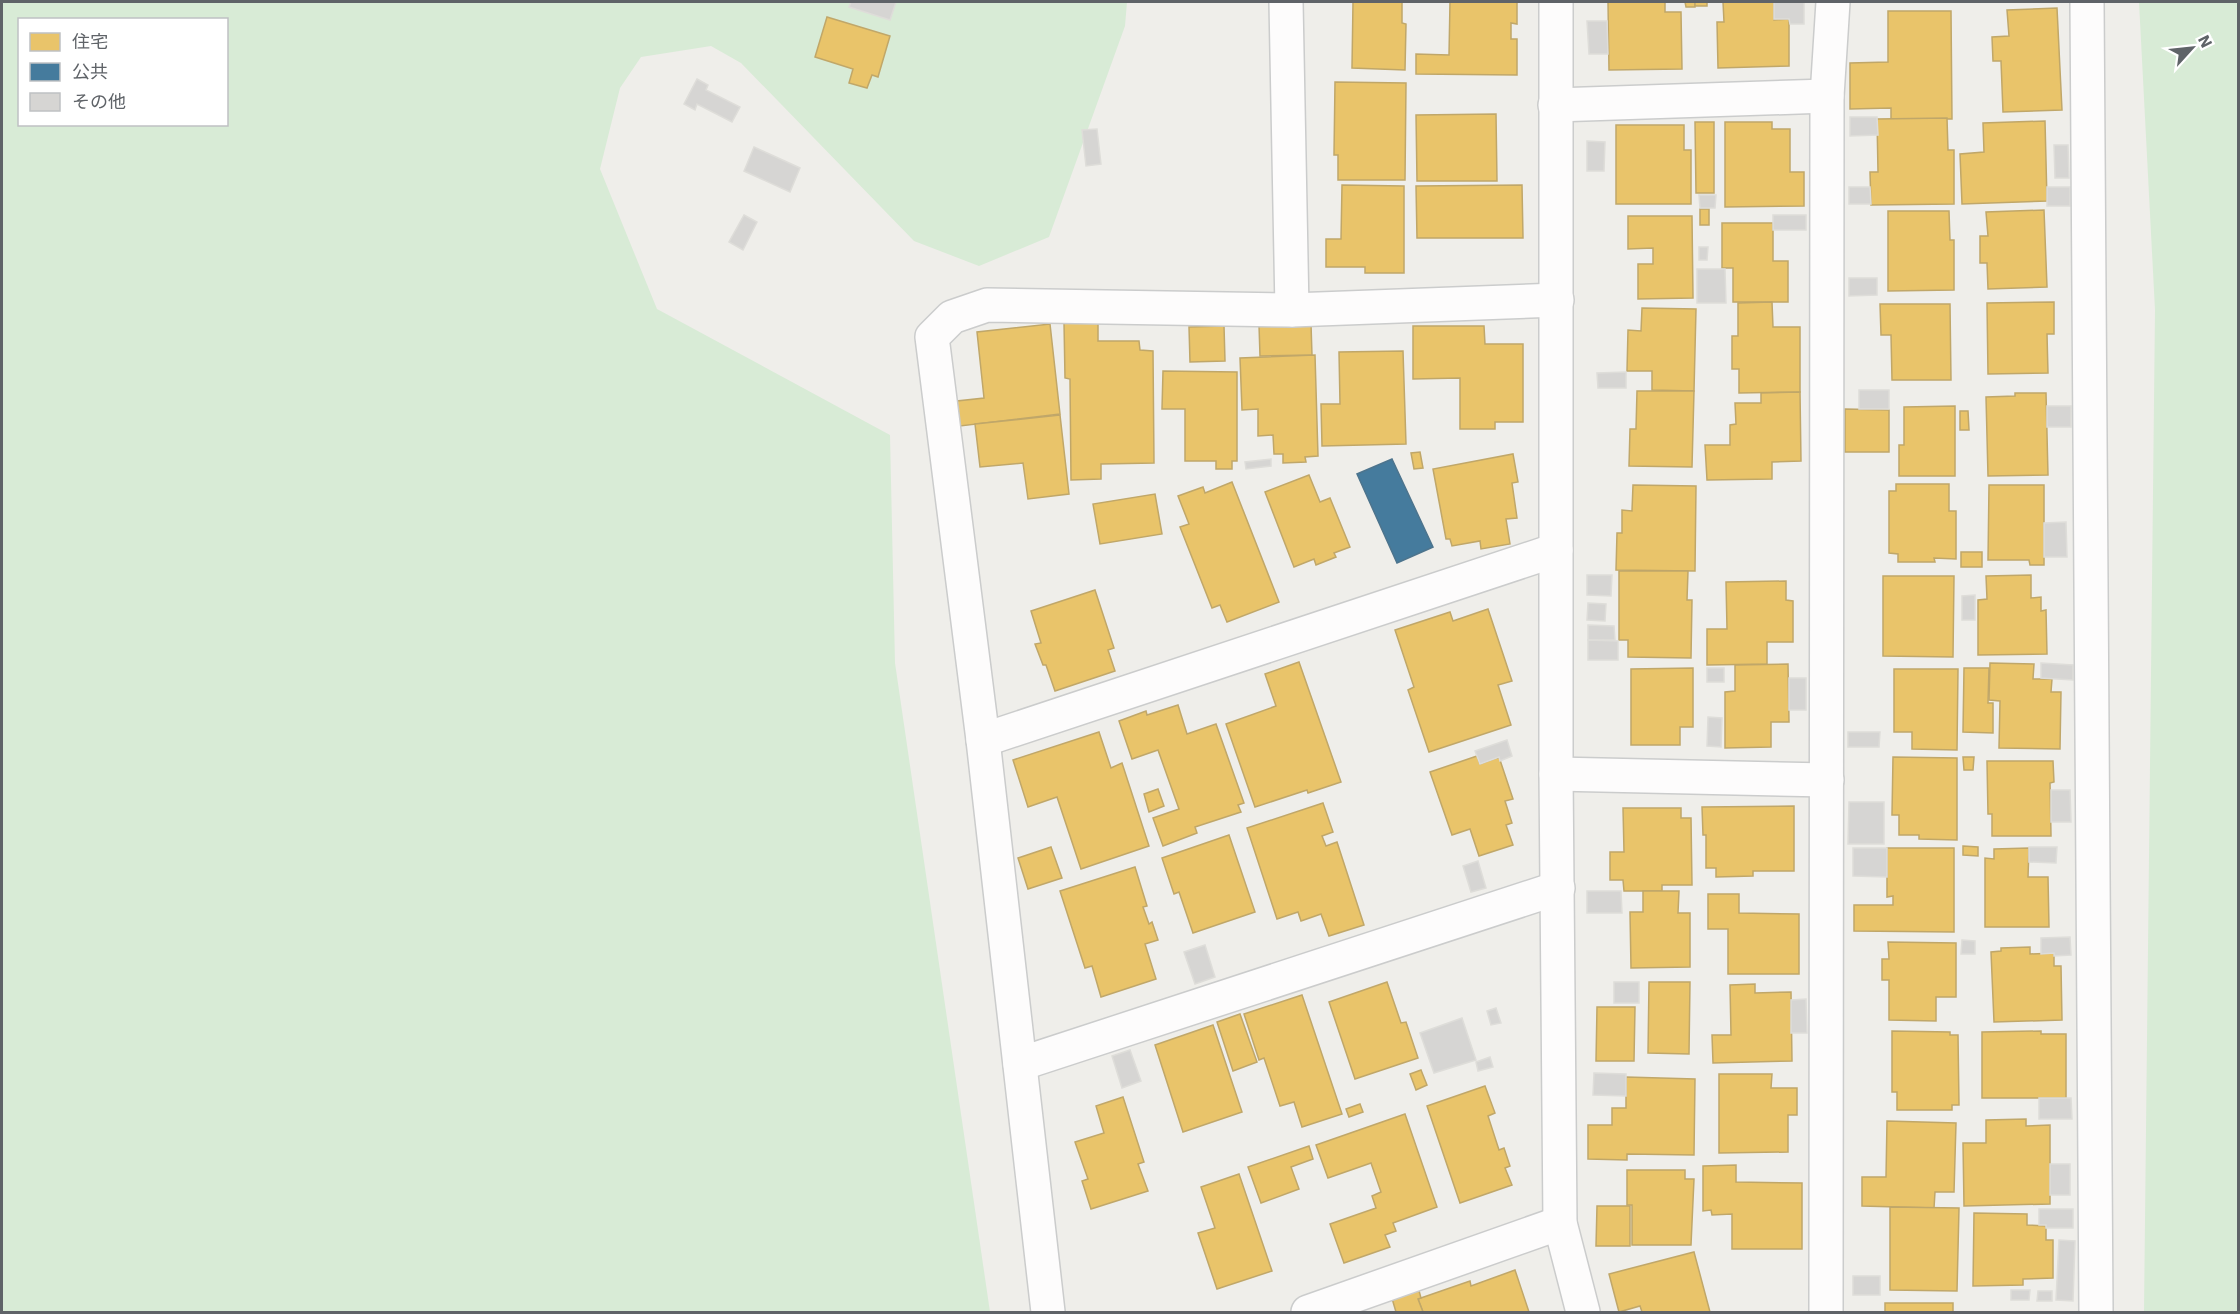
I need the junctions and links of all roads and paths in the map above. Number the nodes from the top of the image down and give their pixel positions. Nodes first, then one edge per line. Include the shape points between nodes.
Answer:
1 (1286, 2) edge
2 (1556, 2) edge
3 (1833, 2) edge
4 (2086, 2) edge
5 (1827, 96) junction
6 (1555, 105) junction
7 (1557, 300) junction
8 (1293, 310) junction
9 (1556, 550) junction
10 (982, 740) junction
11 (1556, 774) junction
12 (1827, 780) junction
13 (1558, 888) junction
14 (1020, 1064) junction
15 (1560, 1223) junction
16 (1048, 1312) edge
17 (1308, 1312) edge
18 (1583, 1312) edge
19 (1826, 1312) edge
20 (2096, 1312) edge

1 - 8 street
2 - 6 street
3 - 5 street
4 - 20 street
5 - 6 street
5 - 12 street
6 - 7 street
7 - 8 street
7 - 9 street
8 - 10 street via 987,305 952,318 932,338
9 - 10 street
9 - 11 street
10 - 14 street
11 - 12 street
11 - 13 street
12 - 19 street
13 - 14 street
13 - 15 street
14 - 16 street
15 - 17 street
15 - 18 street

